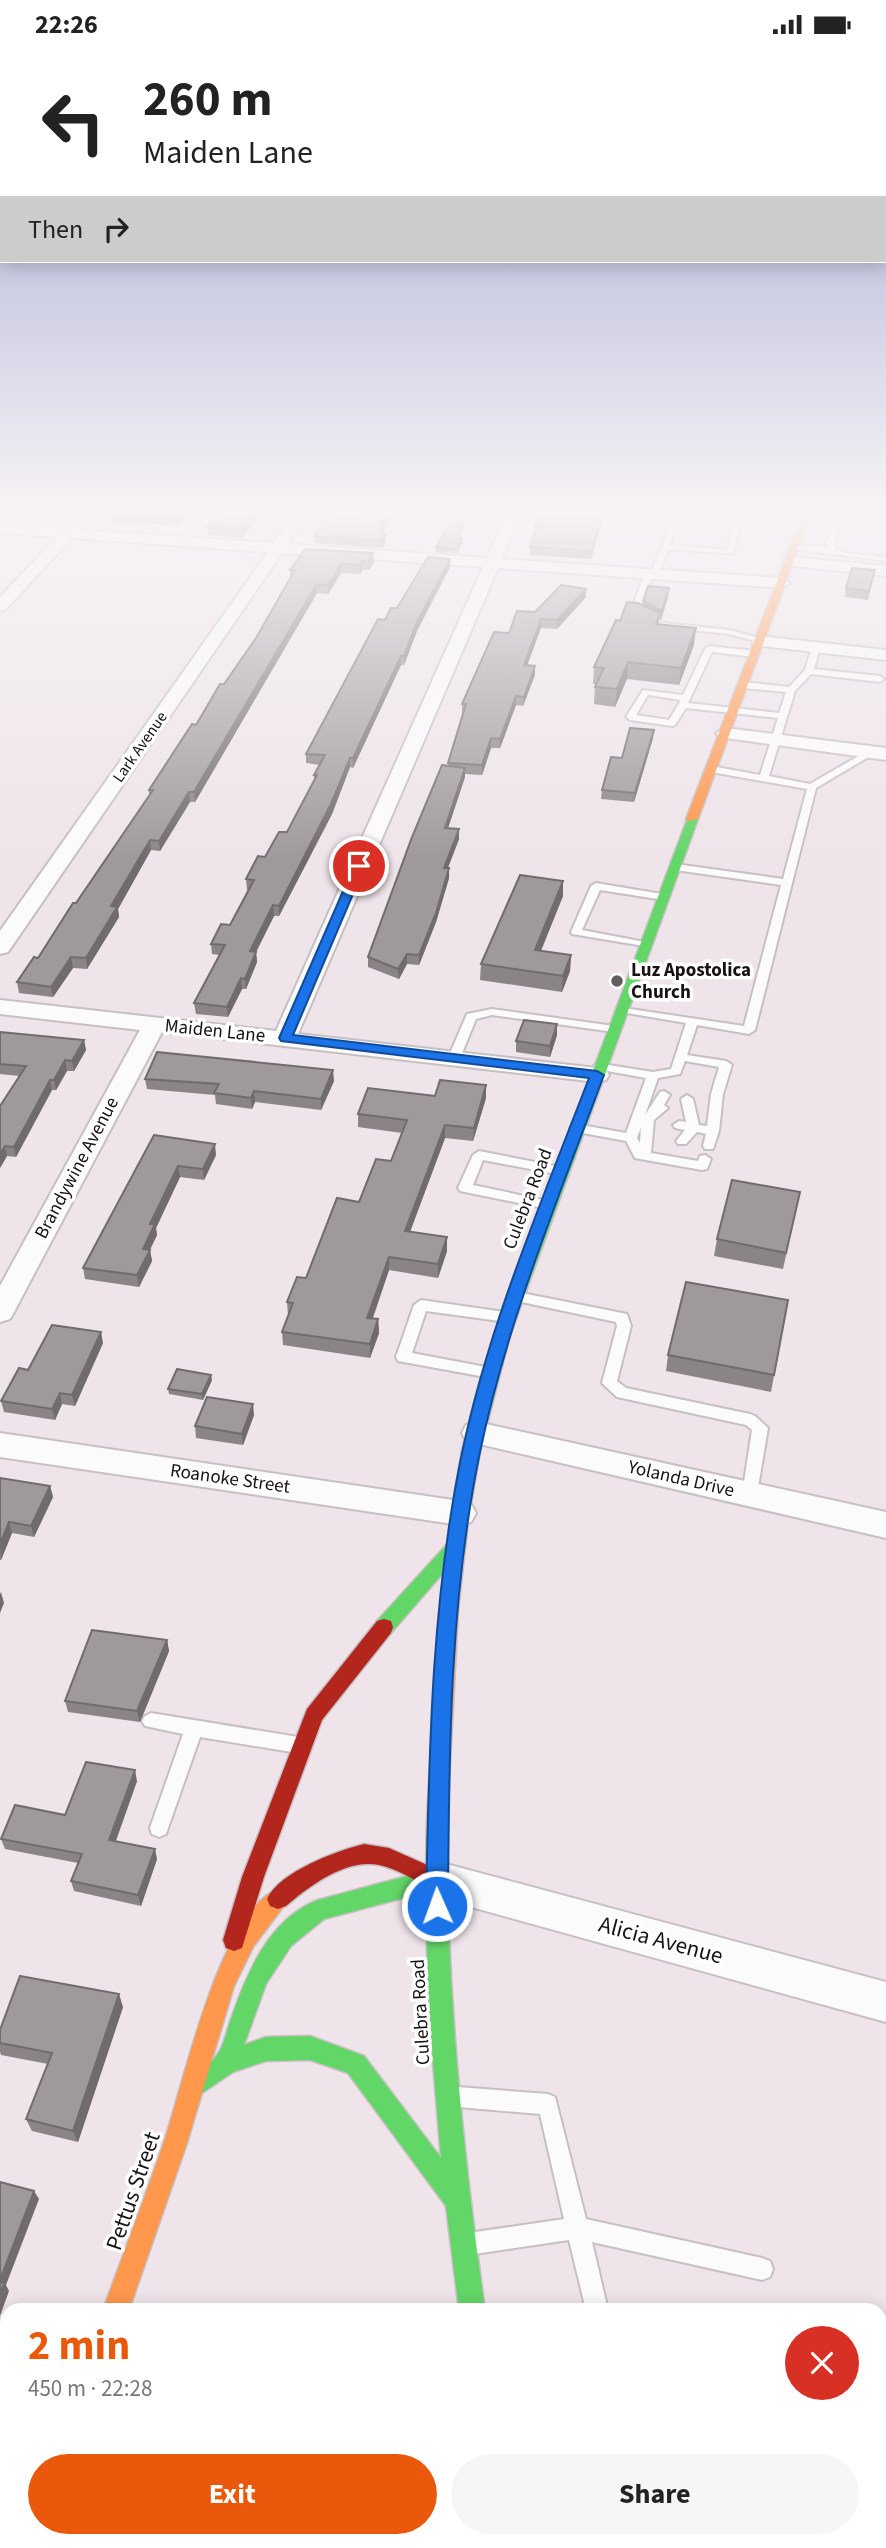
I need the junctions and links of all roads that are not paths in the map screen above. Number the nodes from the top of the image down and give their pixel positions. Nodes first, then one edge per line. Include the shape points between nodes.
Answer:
1 (223, 628) edge
2 (464, 628) edge
3 (687, 628) edge
4 (765, 628) edge
5 (757, 647) junction
6 (816, 647) junction
7 (886, 655) edge
8 (809, 671) junction
9 (880, 679) dead end
10 (743, 685) junction
11 (791, 690) junction
12 (684, 701) junction
13 (733, 711) junction
14 (783, 716) junction
15 (724, 733) junction
16 (776, 740) junction
17 (879, 753) edge
18 (711, 769) junction
19 (764, 777) junction
20 (812, 787) junction
21 (675, 867) junction
22 (787, 883) junction
23 (664, 897) junction
24 (646, 944) junction
25 (0, 947) edge
26 (0, 1007) edge
27 (621, 1009) junction
28 (692, 1021) junction
29 (154, 1025) junction
30 (614, 1029) junction
31 (285, 1038) junction
32 (681, 1057) junction
33 (454, 1058) junction
34 (599, 1070) junction
35 (653, 1076) junction
36 (685, 1105) dead end
37 (654, 1112) junction
38 (679, 1125) dead end
39 (576, 1128) junction
40 (694, 1128) junction
41 (713, 1131) junction
42 (652, 1135) dead end
43 (631, 1138) junction
44 (679, 1140) dead end
45 (646, 1151) dead end
46 (561, 1171) junction
47 (548, 1205) junction
48 (515, 1296) junction
49 (0, 1312) edge
50 (508, 1317) junction
51 (492, 1373) junction
52 (477, 1433) junction
53 (0, 1445) edge
54 (750, 1495) junction
55 (460, 1513) junction
56 (886, 1525) edge
57 (456, 1546) junction
58 (151, 1721) dead end
59 (194, 1728) junction
60 (303, 1746) junction
61 (159, 1828) dead end
62 (435, 1879) junction
63 (215, 2001) junction
64 (886, 2001) edge
65 (226, 2063) junction
66 (193, 2087) junction
67 (447, 2097) junction
68 (456, 2199) junction
69 (578, 2228) junction
70 (463, 2245) junction
71 (762, 2269) dead end
72 (118, 2303) edge
73 (471, 2303) edge
74 (595, 2303) edge

1 - 25 street, Lark Avenue
2 - 31 street
3 - 5 lane via 730,632
4 - 5 main road, Culebra Road
5 - 6 street
5 - 10 main road, Culebra Road
5 - 12 lane via 709,649
6 - 7 street
6 - 8 lane
8 - 9 lane
8 - 11 lane
10 - 11 lane
10 - 13 main road, Culebra Road
11 - 14 lane
12 - 12 lane via 672,723 630,717 646,692
12 - 13 lane
13 - 14 lane
13 - 15 main road, Culebra Road
14 - 16 lane
15 - 16 street
15 - 18 main road, Culebra Road
16 - 17 street
16 - 19 lane
17 - 20 lane
18 - 19 lane
18 - 21 main road, Culebra Road
19 - 20 lane
20 - 22 lane
21 - 22 lane
21 - 23 main road, Culebra Road
22 - 28 lane via 749,1030
23 - 24 main road, Culebra Road
23 - 24 lane via 596,886 576,932
24 - 27 main road, Culebra Road
26 - 29 street, Maiden Lane
27 - 28 lane
27 - 30 main road, Culebra Road
28 - 32 lane
29 - 31 street, Maiden Lane
29 - 49 street, Brandywine Avenue
30 - 33 lane via 492,1012 471,1016
30 - 34 main road, Culebra Road
31 - 33 street, Maiden Lane
32 - 35 lane via 676,1071
32 - 41 lane via 726,1065
33 - 34 street, Maiden Lane
34 - 35 lane
34 - 39 main road, Culebra Road
35 - 37 lane
36 - 40 lane
37 - 42 lane
37 - 43 lane
37 - 45 lane
38 - 40 lane
39 - 43 lane
39 - 46 main road, Culebra Road
40 - 41 lane
40 - 44 lane
41 - 43 lane via 702,1166 640,1155
46 - 47 main road, Culebra Road
46 - 47 lane via 479,1154 465,1188
47 - 48 main road, Culebra Road
48 - 50 main road, Culebra Road
48 - 54 lane via 622,1318 624,1326 609,1383 622,1393 750,1420 760,1427
50 - 51 main road, Culebra Road
50 - 51 lane via 421,1304 403,1357
51 - 52 main road, Culebra Road
52 - 54 street, Yolanda Drive
52 - 55 main road, Culebra Road
53 - 55 street, Roanoke Street
54 - 56 street, Yolanda Drive
55 - 57 main road, Culebra Road
57 - 60 main road via 369,1644 314,1715
57 - 62 main road, Culebra Road via 439,1756
58 - 59 lane
59 - 60 lane
59 - 61 lane
60 - 63 main road via 253,1877
62 - 63 main road, Pettus Street via 374,1854 332,1864 294,1884 258,1917
62 - 64 street, Alicia Avenue
62 - 65 main road via 318,1910 282,1938 257,1978
62 - 67 main road, Culebra Road
63 - 66 main road, Pettus Street
65 - 66 main road
65 - 68 main road via 266,2049 310,2047 356,2064
66 - 72 main road, Pettus Street
67 - 68 main road, Culebra Road
67 - 69 lane via 548,2104
68 - 70 main road, Culebra Road
69 - 70 lane
69 - 71 lane
69 - 74 lane
70 - 73 main road, Culebra Road

